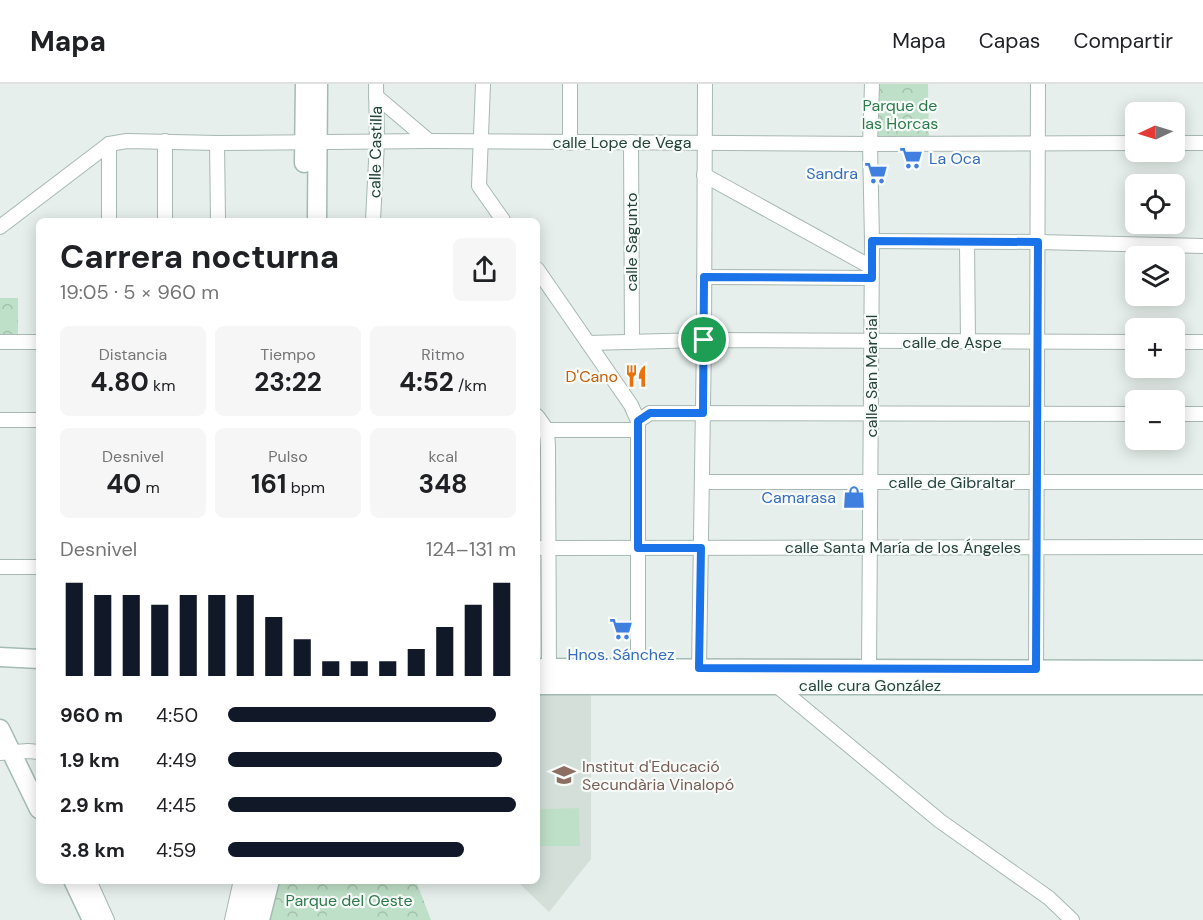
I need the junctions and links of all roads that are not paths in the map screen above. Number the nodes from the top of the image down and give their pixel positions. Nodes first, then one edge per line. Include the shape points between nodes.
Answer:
1 (305, 84) edge
2 (318, 84) edge
3 (483, 84) edge
4 (570, 84) edge
5 (705, 84) edge
6 (872, 84) edge
7 (1038, 84) edge
8 (376, 90) edge
9 (165, 141) junction
10 (429, 141) junction
11 (310, 142) junction
12 (376, 142) junction
13 (480, 142) junction
14 (631, 142) junction
15 (705, 142) junction
16 (1038, 142) junction
17 (217, 143) junction
18 (570, 143) junction
19 (1125, 143) edge
20 (1185, 143) edge
21 (1203, 143) edge
22 (109, 144) junction
23 (870, 144) junction
24 (704, 175) junction
25 (109, 218) edge
26 (165, 218) edge
27 (218, 218) edge
28 (304, 218) edge
29 (317, 218) edge
30 (373, 218) edge
31 (502, 218) edge
32 (0, 227) edge
33 (872, 241) junction
34 (967, 242) junction
35 (1038, 242) junction
36 (1203, 246) edge
37 (540, 273) edge
38 (872, 273) junction
39 (704, 277) junction
40 (704, 340) junction
41 (871, 341) junction
42 (0, 342) edge
43 (36, 342) edge
44 (632, 342) junction
45 (968, 342) junction
46 (1037, 342) junction
47 (1125, 342) edge
48 (1185, 342) edge
49 (1203, 342) edge
50 (588, 343) junction
51 (703, 413) junction
52 (871, 413) junction
53 (1037, 414) junction
54 (1125, 414) edge
55 (1185, 414) edge
56 (1203, 414) edge
57 (0, 420) edge
58 (36, 420) edge
59 (638, 425) junction
60 (542, 430) edge
61 (702, 482) junction
62 (870, 482) junction
63 (1037, 482) junction
64 (1203, 482) edge
65 (1036, 547) junction
66 (1203, 547) edge
67 (543, 548) edge
68 (638, 548) junction
69 (701, 548) junction
70 (870, 548) junction
71 (0, 567) edge
72 (36, 567) edge
73 (0, 657) edge
74 (36, 659) edge
75 (543, 668) edge
76 (638, 668) junction
77 (699, 668) junction
78 (869, 669) junction
79 (1036, 669) junction
80 (1203, 670) edge
81 (540, 685) edge
82 (776, 685) junction
83 (1203, 685) edge
84 (0, 729) edge
85 (6, 752) edge
86 (36, 752) edge
87 (34, 788) edge
88 (75, 884) edge
89 (91, 884) edge
90 (241, 884) edge
91 (255, 884) edge
92 (269, 884) edge
93 (92, 920) edge
94 (107, 920) edge
95 (232, 920) edge
96 (245, 920) edge
97 (260, 920) edge
98 (1072, 920) edge

1 - 11 main road
2 - 11 main road
3 - 13 street
4 - 18 street
5 - 15 street
6 - 23 street, calle San Marcial
7 - 16 street
8 - 10 street
8 - 12 street, calle Castilla
9 - 17 street, calle Lope de Vega
9 - 22 street, calle Lope de Vega
9 - 26 street
10 - 12 street, calle Lope de Vega
10 - 13 street, calle Lope de Vega
11 - 12 street, calle Lope de Vega
11 - 17 street, calle Lope de Vega
11 - 28 main road
11 - 29 main road
12 - 30 street, calle Castilla
13 - 18 street, calle Lope de Vega
13 - 31 street via 479,186
14 - 15 street, calle Lope de Vega
14 - 18 street, calle Lope de Vega
14 - 44 street, calle Sagunto
15 - 23 street, calle Lope de Vega
15 - 24 street
16 - 19 street, calle Lope de Vega
16 - 23 street, calle Lope de Vega
16 - 35 street
17 - 27 street
20 - 21 street
22 - 25 street
22 - 32 street
23 - 33 street, calle San Marcial
24 - 38 street
24 - 39 street
33 - 34 street
33 - 38 street, calle San Marcial
34 - 35 street
34 - 45 street
35 - 36 street
35 - 46 street
37 - 50 street
38 - 39 street
38 - 41 street, calle San Marcial
39 - 40 street
40 - 41 street, calle de Aspe
40 - 44 street, calle de Aspe
40 - 51 street
41 - 45 street, calle de Aspe
41 - 52 street, calle San Marcial
42 - 43 street
44 - 50 street, calle de Aspe
45 - 46 street, calle de Aspe
46 - 47 street, calle de Aspe
46 - 53 street
48 - 49 street
50 - 59 street via 631,405
51 - 52 street
51 - 59 street via 650,413
51 - 61 street
52 - 53 street
52 - 62 street, calle San Marcial
53 - 54 street
53 - 63 street
55 - 56 street
57 - 58 street
59 - 60 street
59 - 68 street
60 - 67 street
61 - 62 street, calle de Gibraltar
61 - 69 street
62 - 63 street, calle de Gibraltar
62 - 70 street, calle San Marcial
63 - 64 street, calle de Gibraltar
63 - 65 street
65 - 66 street, calle Santa María de los Ángeles
65 - 70 street, calle Santa María de los Ángeles
65 - 79 street
67 - 68 street, calle Santa María de los Ángeles
67 - 75 street
68 - 69 street, calle Santa María de los Ángeles
68 - 76 street
69 - 70 street, calle Santa María de los Ángeles
69 - 77 street
70 - 78 street, calle San Marcial
71 - 72 street
73 - 74 main road
75 - 76 main road, calle cura González
76 - 77 main road, calle cura González
77 - 78 main road, calle cura González
78 - 79 main road, calle cura González
79 - 80 main road, calle cura González
81 - 82 main road, calle cura González
82 - 83 main road, calle cura González
82 - 98 street via 940,821 1049,898
84 - 85 main road
85 - 86 street
85 - 87 main road
88 - 93 main road
89 - 94 street
90 - 95 street
91 - 96 main road
92 - 97 main road

